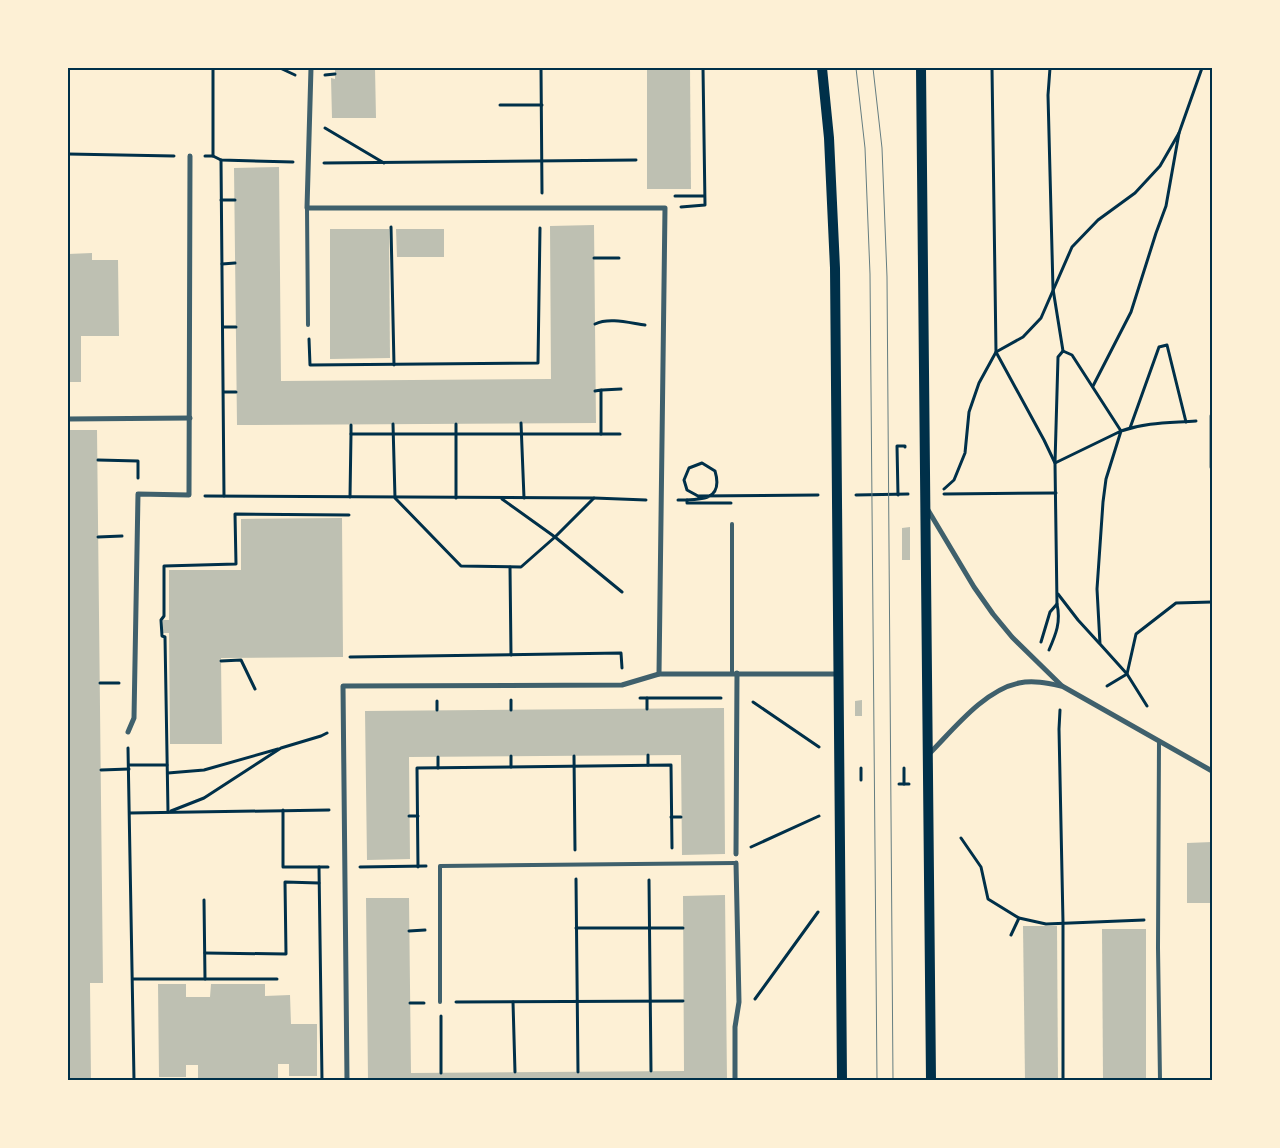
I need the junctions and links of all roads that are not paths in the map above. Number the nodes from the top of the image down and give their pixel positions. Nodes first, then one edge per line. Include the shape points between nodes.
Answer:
1 (311, 68) edge
2 (822, 68) edge
3 (922, 68) edge
4 (190, 156) road end
5 (308, 208) junction
6 (308, 325) dead end
7 (1212, 416) edge
8 (190, 418) junction
9 (68, 419) edge
10 (1212, 467) edge
11 (926, 507) junction
12 (732, 524) dead end
13 (734, 673) junction
14 (659, 674) junction
15 (838, 674) junction
16 (1062, 686) junction
17 (128, 732) dead end
18 (1159, 741) junction
19 (928, 755) junction
20 (1212, 770) edge
21 (736, 854) road end
22 (736, 863) joint
23 (440, 1002) road end
24 (348, 1080) edge
25 (734, 1080) edge
26 (842, 1080) edge
27 (931, 1080) edge
28 (1160, 1080) edge

1 - 5 street
2 - 15 main road via 834,239
3 - 11 main road
4 - 8 street
5 - 6 lane
5 - 14 street via 665,208
7 - 10 street
8 - 9 street
8 - 17 street via 190,495 138,494 134,718
11 - 16 street via 993,614
11 - 19 main road
12 - 13 lane
13 - 14 street
13 - 15 street
13 - 21 street
14 - 24 street via 622,685 343,686
15 - 26 main road
16 - 18 street
16 - 19 street via 1020,683 1001,690 976,707
18 - 20 street
18 - 28 lane
19 - 27 main road
22 - 23 lane via 440,866
22 - 25 street via 739,1002

